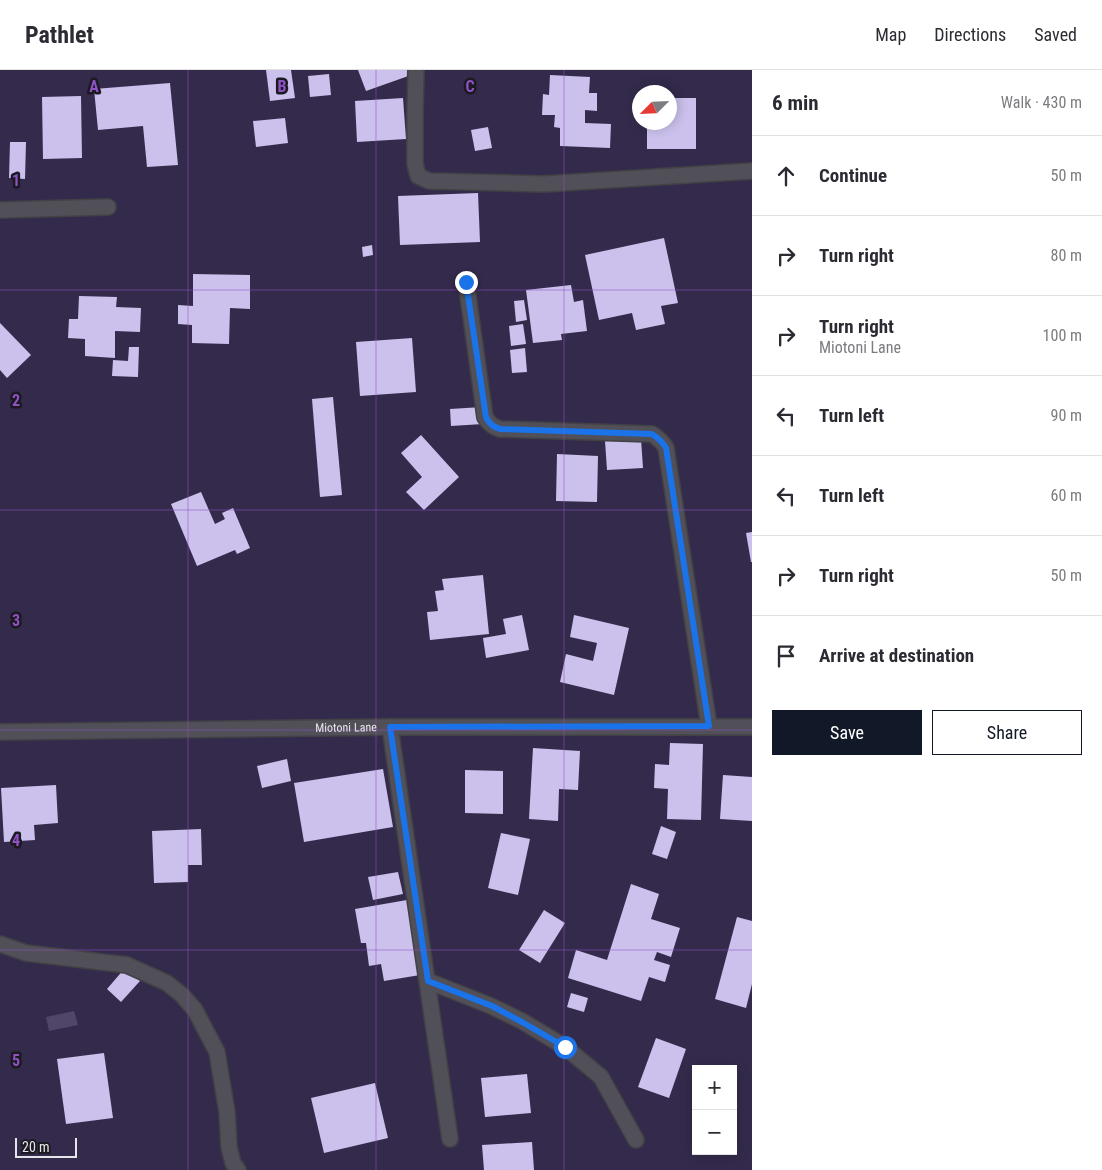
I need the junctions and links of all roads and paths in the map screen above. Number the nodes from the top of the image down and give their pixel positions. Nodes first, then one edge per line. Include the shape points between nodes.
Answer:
1 (416, 70) edge
2 (752, 171) edge
3 (108, 208) dead end
4 (0, 210) edge
5 (466, 282) dead end
6 (709, 726) junction
7 (390, 727) junction
8 (752, 727) edge
9 (0, 732) edge
10 (0, 944) edge
11 (428, 981) junction
12 (450, 1139) dead end
13 (636, 1140) dead end
14 (238, 1170) edge

1 - 2 street via 415,164 418,176 429,181 544,184
3 - 4 street
5 - 6 street via 488,423 500,429 652,434 666,448
6 - 7 street, Miotoni Lane
6 - 8 street, Miotoni Lane
7 - 9 street, Miotoni Lane
7 - 11 street
10 - 14 street via 26,954 127,964 182,995 195,1010 218,1052 229,1146
11 - 12 street
11 - 13 street via 492,1006 565,1047 602,1078

